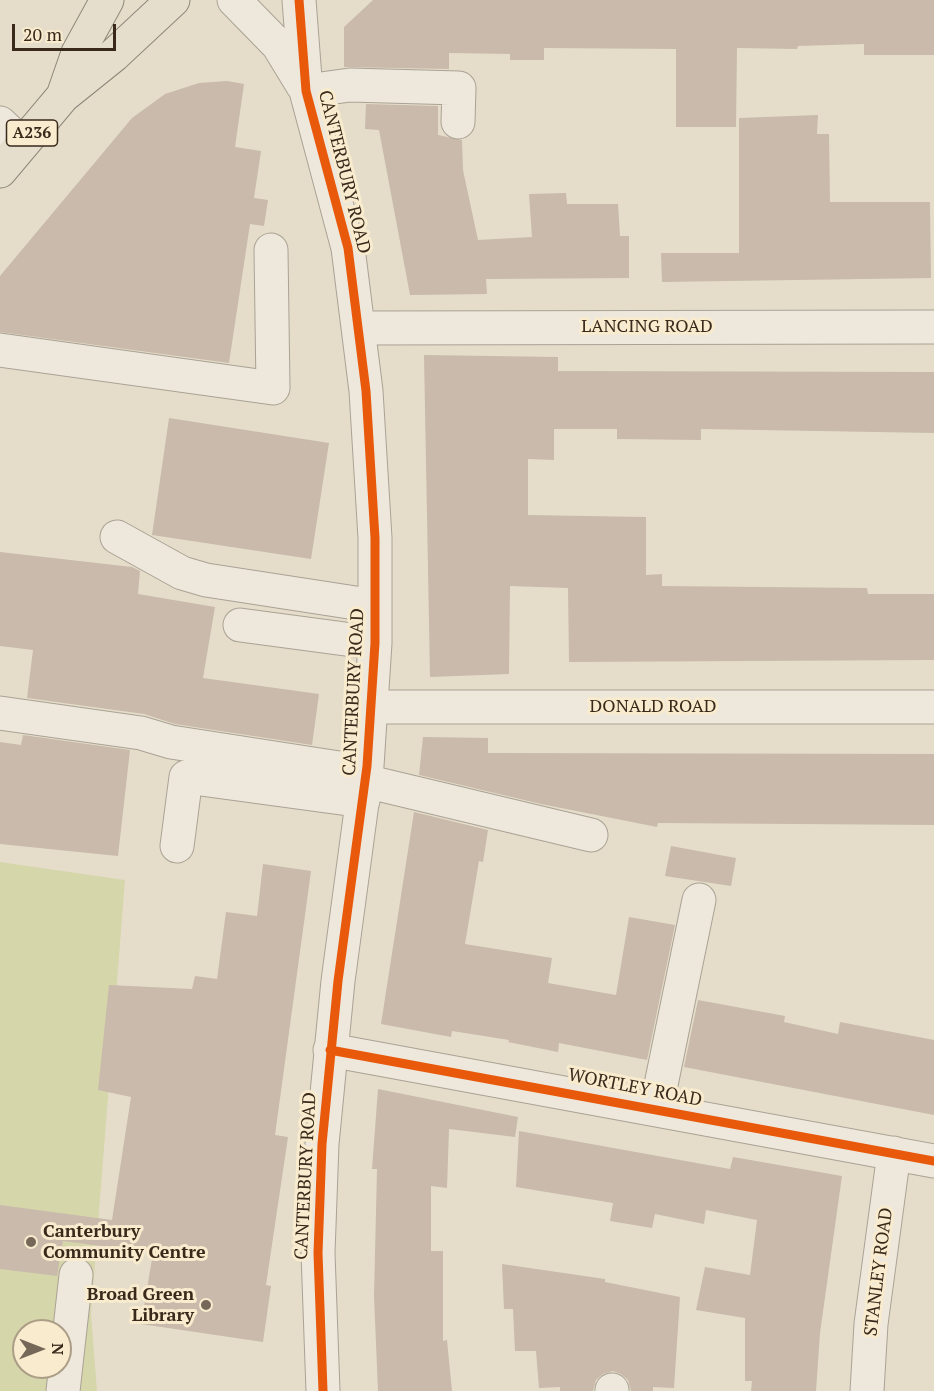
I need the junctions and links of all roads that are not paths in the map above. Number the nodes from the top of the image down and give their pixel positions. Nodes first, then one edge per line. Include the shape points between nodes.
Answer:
1 (106, 0) edge
2 (173, 0) edge
3 (234, 0) edge
4 (299, 0) edge
5 (306, 90) junction
6 (63, 96) junction
7 (458, 122) dead end
8 (11, 133) edge
9 (0, 171) edge
10 (271, 250) dead end
11 (934, 327) edge
12 (359, 328) junction
13 (0, 350) edge
14 (117, 537) dead end
15 (375, 606) junction
16 (240, 625) dead end
17 (375, 643) junction
18 (371, 707) junction
19 (934, 707) edge
20 (0, 713) edge
21 (365, 783) junction
22 (591, 835) dead end
23 (177, 846) dead end
24 (699, 900) dead end
25 (330, 1050) junction
26 (656, 1109) junction
27 (894, 1153) junction
28 (934, 1161) edge
29 (76, 1275) dead end
30 (63, 1391) edge
31 (323, 1391) edge
32 (867, 1391) edge

1 - 6 main road, A236 via 78,53
2 - 6 main road, A236 via 114,56
3 - 5 street, CANTERBURY ROAD via 278,45
4 - 5 street, CANTERBURY ROAD
5 - 7 street via 350,86 459,88
5 - 12 street, CANTERBURY ROAD via 348,248
6 - 8 main road, A236
8 - 9 main road, A236
10 - 13 street via 273,388
11 - 12 street, LANCING ROAD
12 - 15 street, CANTERBURY ROAD via 372,462
14 - 15 street via 182,573 206,580
15 - 17 street, CANTERBURY ROAD
16 - 17 street
17 - 18 street, CANTERBURY ROAD
18 - 19 street, DONALD ROAD
18 - 21 street, CANTERBURY ROAD
20 - 21 street via 339,768
21 - 22 street
21 - 23 street via 186,777
21 - 25 street, CANTERBURY ROAD
24 - 26 street
25 - 26 street, WORTLEY ROAD
25 - 31 street, CANTERBURY ROAD via 318,1252
26 - 27 street, WORTLEY ROAD
27 - 28 street, WORTLEY ROAD
27 - 32 street, STANLEY ROAD via 871,1324
29 - 30 street

